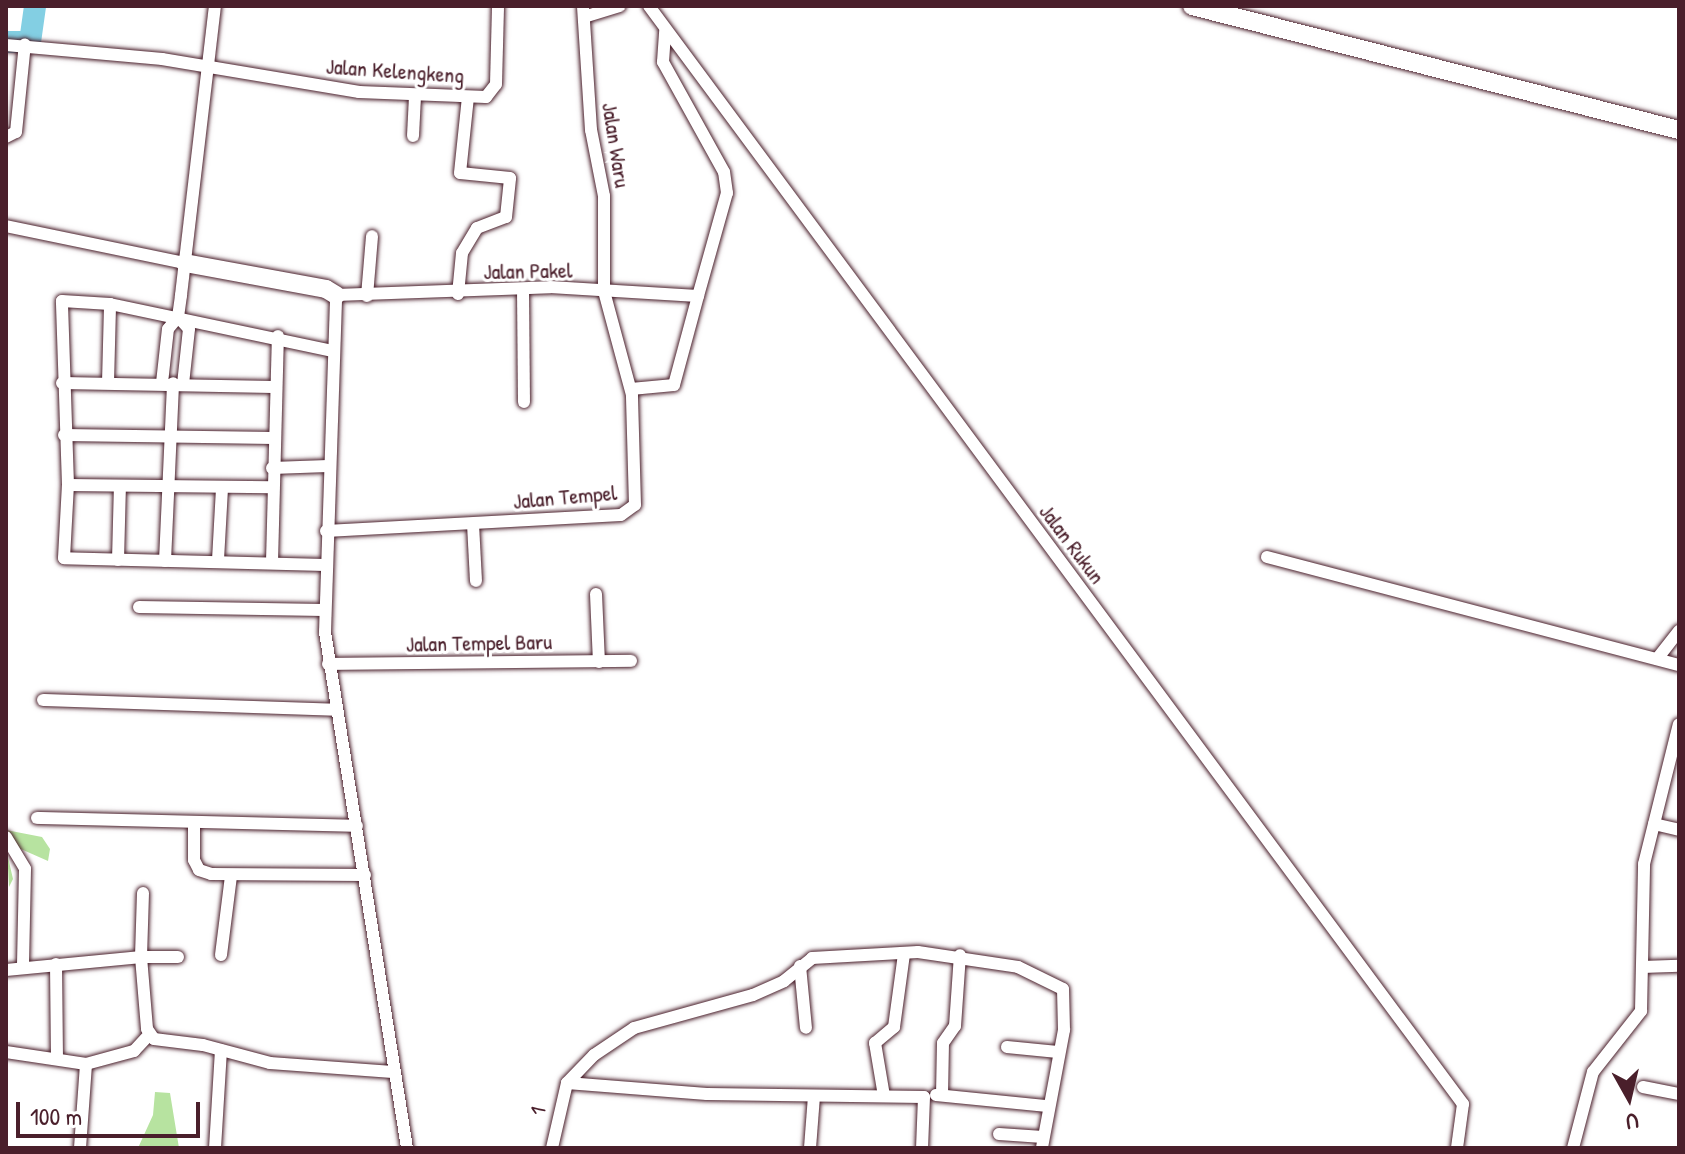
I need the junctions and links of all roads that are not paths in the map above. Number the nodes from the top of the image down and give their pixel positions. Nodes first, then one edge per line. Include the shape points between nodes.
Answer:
1 (215, 6) edge
2 (498, 6) edge
3 (620, 6) edge
4 (649, 6) edge
5 (1192, 6) edge
6 (585, 11) edge
7 (665, 31) junction
8 (25, 44) junction
9 (6, 45) edge
10 (208, 67) junction
11 (12, 95) edge
12 (415, 96) junction
13 (468, 97) junction
14 (1679, 130) edge
15 (413, 136) dead end
16 (6, 137) edge
17 (6, 226) edge
18 (372, 236) dead end
19 (185, 263) junction
20 (523, 289) junction
21 (604, 291) junction
22 (456, 294) junction
23 (336, 295) junction
24 (367, 296) junction
25 (698, 296) junction
26 (110, 304) junction
27 (178, 317) junction
28 (278, 336) junction
29 (333, 351) junction
30 (62, 383) junction
31 (108, 383) junction
32 (173, 383) junction
33 (273, 387) junction
34 (631, 389) junction
35 (524, 402) dead end
36 (64, 435) junction
37 (170, 438) junction
38 (274, 438) junction
39 (328, 466) junction
40 (272, 468) junction
41 (68, 485) junction
42 (120, 486) junction
43 (170, 486) junction
44 (272, 487) junction
45 (222, 488) junction
46 (473, 524) junction
47 (326, 531) junction
48 (1267, 557) dead end
49 (118, 560) junction
50 (218, 560) junction
51 (165, 561) junction
52 (272, 562) junction
53 (325, 565) junction
54 (476, 581) dead end
55 (596, 594) dead end
56 (139, 607) dead end
57 (324, 610) junction
58 (1679, 631) edge
59 (1657, 659) junction
60 (631, 661) dead end
61 (599, 662) junction
62 (328, 664) junction
63 (1679, 665) edge
64 (43, 700) dead end
65 (337, 710) junction
66 (1679, 724) edge
67 (1678, 743) edge
68 (37, 818) dead end
69 (194, 823) junction
70 (1654, 824) junction
71 (357, 826) junction
72 (1679, 830) edge
73 (6, 837) edge
74 (365, 875) junction
75 (231, 876) junction
76 (143, 893) dead end
77 (904, 954) junction
78 (221, 955) dead end
79 (960, 955) junction
80 (141, 957) junction
81 (178, 957) dead end
82 (56, 964) junction
83 (800, 966) junction
84 (1679, 966) edge
85 (1642, 967) junction
86 (23, 968) junction
87 (6, 970) edge
88 (806, 1028) dead end
89 (149, 1035) junction
90 (1007, 1047) dead end
91 (221, 1050) junction
92 (6, 1052) edge
93 (1058, 1052) junction
94 (57, 1058) junction
95 (86, 1064) junction
96 (393, 1072) junction
97 (567, 1083) junction
98 (1643, 1087) dead end
99 (1679, 1094) edge
100 (942, 1095) junction
101 (814, 1096) junction
102 (884, 1096) junction
103 (924, 1097) junction
104 (1047, 1106) junction
105 (999, 1134) dead end
106 (1043, 1143) edge
107 (80, 1148) edge
108 (215, 1148) edge
109 (407, 1148) edge
110 (552, 1148) edge
111 (810, 1148) edge
112 (922, 1148) edge
113 (1457, 1148) edge
114 (1573, 1148) edge

1 - 10 street
2 - 13 street, Jalan Kelengkeng via 496,84 486,97
3 - 6 street
4 - 7 street, Jalan Rukun
5 - 14 main road
6 - 21 street, Jalan Waru via 588,97 604,196
7 - 25 street via 663,62 724,172 727,193
7 - 113 street, Jalan Rukun via 1463,1104
8 - 9 street, Jalan Kelengkeng
8 - 10 street, Jalan Kelengkeng
8 - 11 street
10 - 12 street, Jalan Kelengkeng
10 - 19 street
11 - 16 street via 16,132
12 - 13 street, Jalan Kelengkeng
12 - 15 street
13 - 22 street via 460,173 510,178 506,217 477,228 462,253
17 - 19 street
18 - 24 street
19 - 23 main road
19 - 27 street
20 - 21 street, Jalan Pakel
20 - 22 street, Jalan Pakel
20 - 35 street
21 - 25 street, Jalan Pakel
21 - 34 street, Jalan Tempel
22 - 24 street, Jalan Pakel
23 - 24 street, Jalan Pakel
23 - 29 street
25 - 34 street via 674,385
26 - 27 street
26 - 30 street via 62,301
26 - 31 street
27 - 28 street
27 - 32 street via 168,329
27 - 32 street via 189,329
28 - 29 street
28 - 33 street
29 - 39 street
30 - 31 street
30 - 36 street
31 - 32 street
32 - 33 street
32 - 37 street
33 - 38 street
34 - 46 street, Jalan Tempel via 636,494 630,511
36 - 37 street
36 - 41 street
37 - 38 street
37 - 43 street
38 - 40 street
39 - 40 street
39 - 47 street
40 - 44 street
41 - 42 street
41 - 49 street via 64,558
42 - 43 street
42 - 49 street
43 - 45 street
43 - 51 street
44 - 45 street
44 - 52 street
45 - 50 street
46 - 47 street, Jalan Tempel
46 - 54 street
47 - 53 street
48 - 59 street
49 - 51 street
50 - 51 street
50 - 52 street
52 - 53 street
53 - 57 street
55 - 61 street
56 - 57 street
57 - 62 street
58 - 59 street
59 - 63 street
60 - 61 street, Jalan Tempel Baru
61 - 62 street, Jalan Tempel Baru
62 - 65 street
64 - 65 street
65 - 71 street
66 - 67 street
67 - 70 street
68 - 69 street
69 - 71 street via 205,819
69 - 75 street via 199,870
70 - 72 street
70 - 85 street via 1641,895
71 - 74 street
73 - 86 street via 25,869
74 - 75 street
74 - 96 street
75 - 78 street
76 - 80 street
77 - 79 street
77 - 83 street via 826,955
77 - 102 street via 894,1027 875,1043
79 - 93 street via 1018,967 1063,989 1067,1006
79 - 100 street via 955,1026 943,1043
80 - 81 street
80 - 82 street
80 - 89 street
82 - 86 street
82 - 94 street
83 - 88 street
83 - 97 street via 753,995 634,1028 594,1055
84 - 85 street
85 - 114 street via 1641,1011 1593,1072 1575,1124
86 - 87 street
89 - 91 street
89 - 95 street via 134,1051
90 - 93 street
91 - 96 street via 270,1063
91 - 108 street
92 - 94 street
93 - 104 street
94 - 95 street
95 - 107 street
96 - 109 street
97 - 101 street
97 - 110 street, 1
98 - 99 street
100 - 103 street
100 - 104 street
101 - 102 street
101 - 111 street
102 - 103 street
103 - 112 street
104 - 106 street
105 - 106 street

